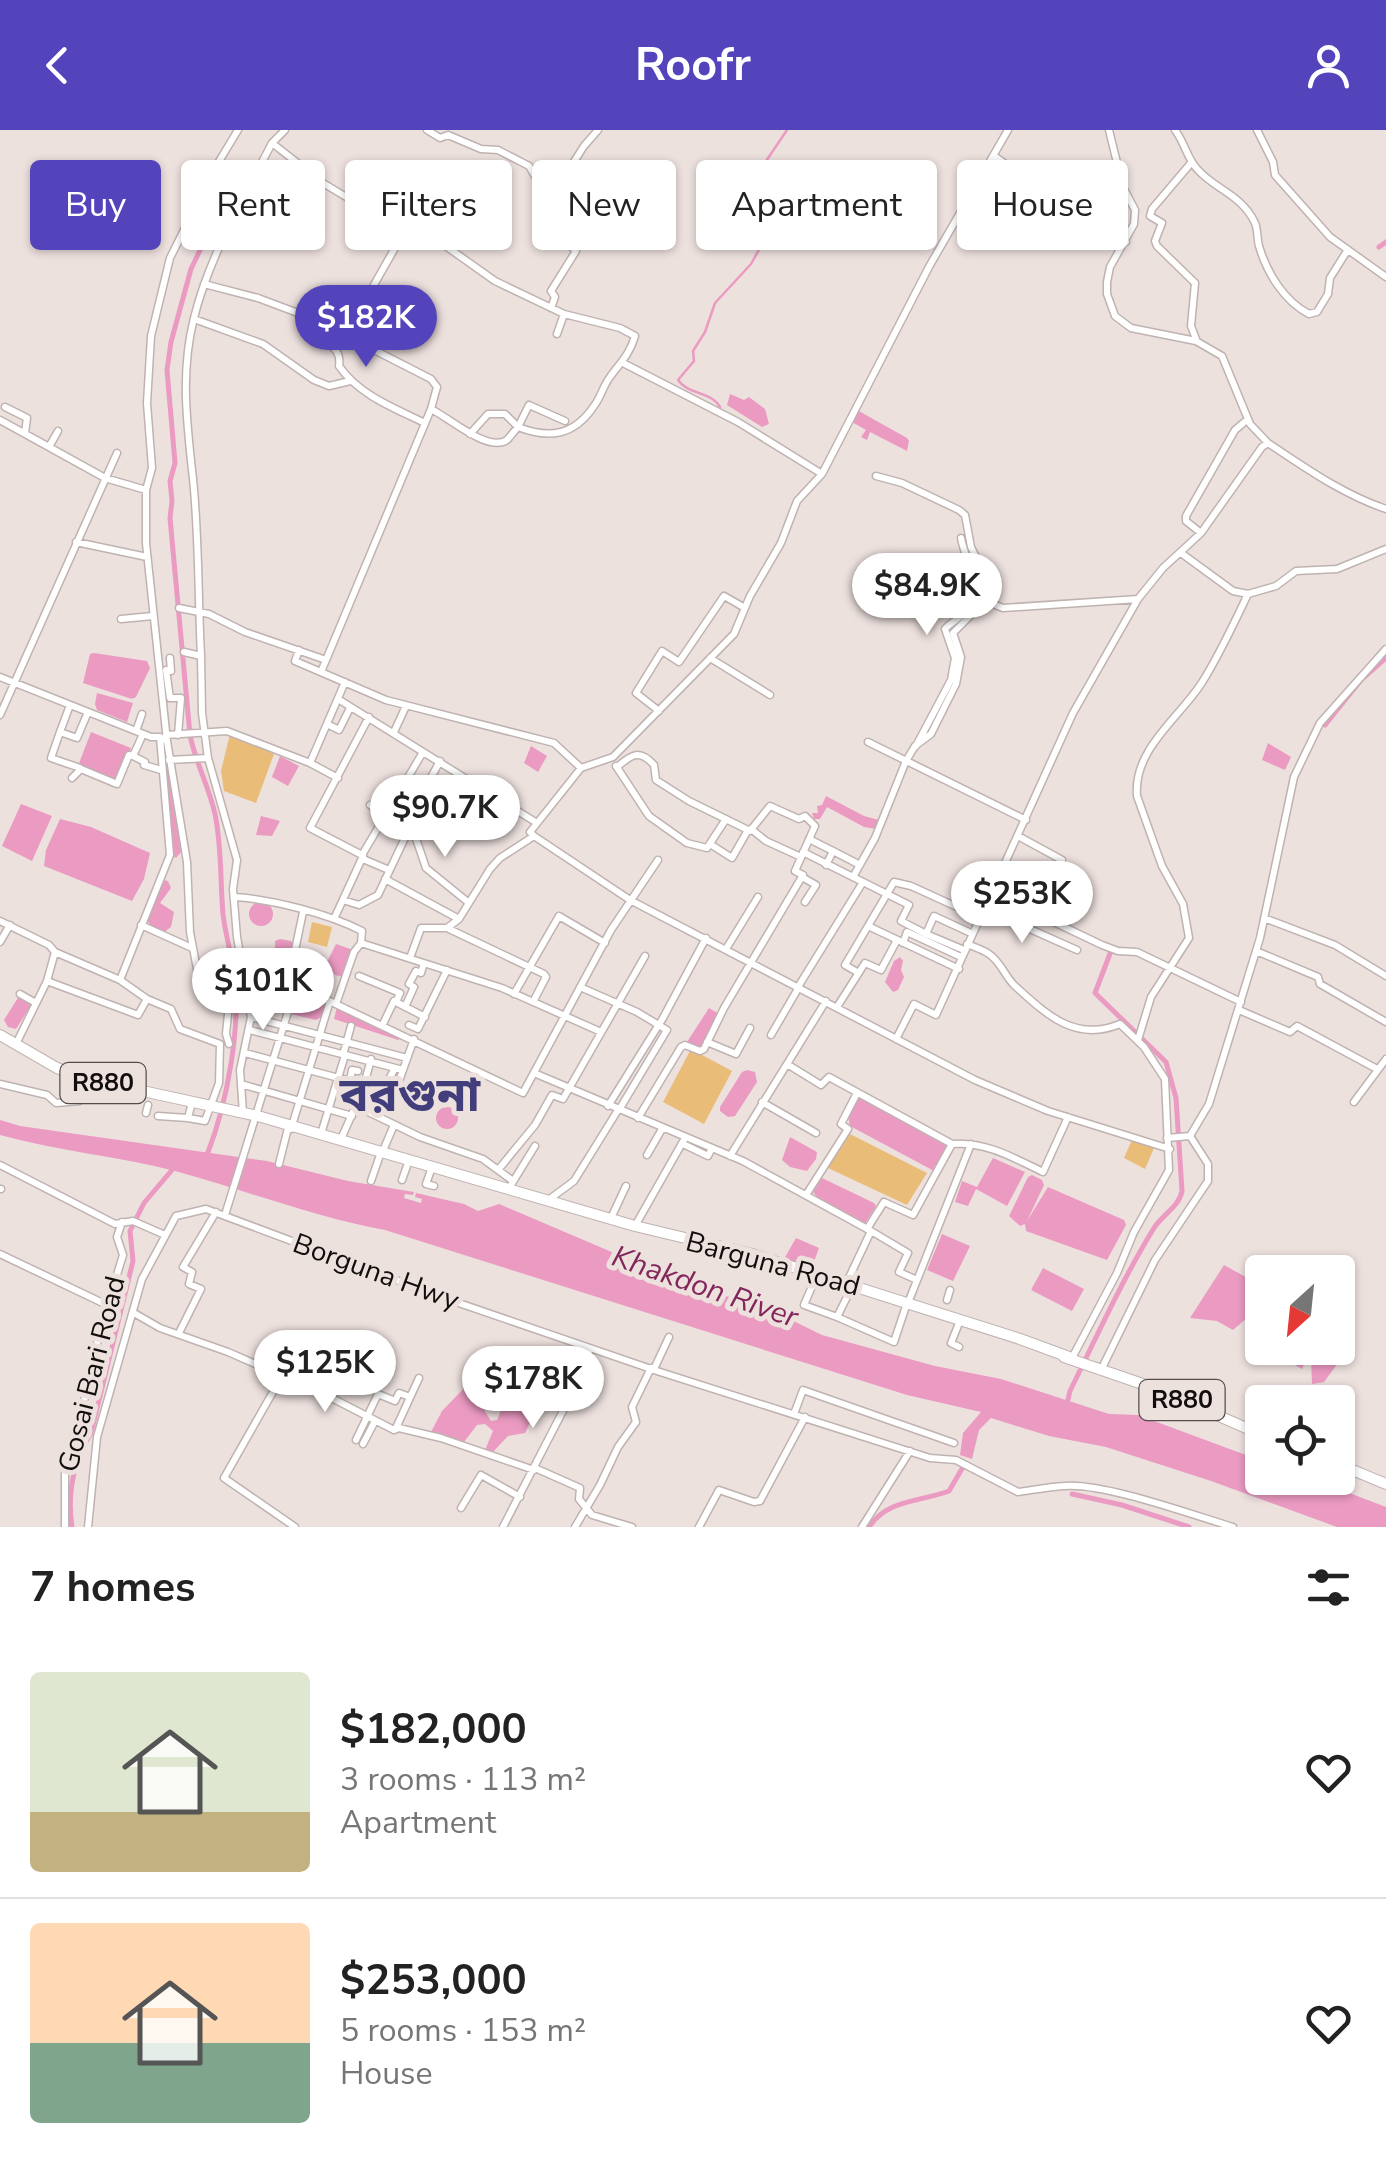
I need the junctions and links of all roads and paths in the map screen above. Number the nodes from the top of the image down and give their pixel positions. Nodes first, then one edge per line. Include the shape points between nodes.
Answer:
1 (238, 130) edge
2 (285, 130) edge
3 (427, 130) edge
4 (598, 130) edge
5 (1008, 130) edge
6 (1109, 130) edge
7 (1175, 130) edge
8 (1256, 130) edge
9 (272, 142) junction
10 (994, 156) junction
11 (575, 160) edge
12 (1000, 160) edge
13 (1116, 160) edge
14 (1192, 163) junction
15 (532, 172) edge
16 (345, 196) edge
17 (1128, 197) edge
18 (1128, 238) edge
19 (394, 250) edge
20 (452, 250) edge
21 (575, 250) edge
22 (1121, 250) edge
23 (1347, 251) junction
24 (1386, 278) edge
25 (204, 284) junction
26 (551, 308) junction
27 (564, 314) junction
28 (308, 317) junction
29 (193, 319) junction
30 (341, 332) junction
31 (557, 334) dead end
32 (1196, 340) junction
33 (623, 363) junction
34 (350, 381) junction
35 (5, 407) dead end
36 (431, 409) junction
37 (1248, 419) junction
38 (0, 420) edge
39 (565, 421) dead end
40 (425, 424) junction
41 (518, 427) junction
42 (58, 431) dead end
43 (24, 434) junction
44 (470, 434) junction
45 (1268, 444) junction
46 (49, 447) junction
47 (117, 453) dead end
48 (822, 474) junction
49 (876, 476) dead end
50 (105, 478) junction
51 (146, 490) junction
52 (1386, 509) edge
53 (1201, 533) junction
54 (961, 538) dead end
55 (76, 542) junction
56 (1386, 548) edge
57 (1181, 553) junction
58 (147, 557) junction
59 (1248, 594) junction
60 (976, 598) junction
61 (1138, 599) junction
62 (179, 608) dead end
63 (745, 608) junction
64 (199, 612) junction
65 (153, 616) junction
66 (121, 618) dead end
67 (1386, 649) edge
68 (298, 650) junction
69 (184, 652) dead end
70 (201, 656) junction
71 (158, 657) junction
72 (710, 658) junction
73 (326, 660) junction
74 (322, 672) junction
75 (0, 677) edge
76 (345, 682) junction
77 (14, 684) junction
78 (770, 695) dead end
79 (338, 699) junction
80 (70, 705) junction
81 (406, 706) junction
82 (351, 708) junction
83 (88, 712) junction
84 (659, 712) junction
85 (142, 714) dead end
86 (0, 715) edge
87 (369, 716) junction
88 (327, 724) junction
89 (60, 732) junction
90 (139, 732) junction
91 (394, 732) junction
92 (205, 734) junction
93 (178, 735) junction
94 (165, 740) junction
95 (868, 742) dead end
96 (422, 752) junction
97 (133, 756) junction
98 (612, 756) junction
99 (208, 758) junction
100 (440, 761) junction
101 (906, 761) junction
102 (310, 763) junction
103 (164, 764) junction
104 (617, 767) junction
105 (582, 768) junction
106 (81, 769) junction
107 (72, 778) dead end
108 (338, 778) junction
109 (370, 805) dead end
110 (384, 814) junction
111 (726, 819) junction
112 (1026, 820) junction
113 (537, 823) junction
114 (412, 825) junction
115 (750, 829) junction
116 (534, 836) junction
117 (1018, 836) junction
118 (809, 838) junction
119 (710, 844) junction
120 (833, 851) junction
121 (802, 854) junction
122 (363, 857) junction
123 (658, 860) dead end
124 (1062, 860) dead end
125 (826, 865) junction
126 (860, 865) junction
127 (387, 874) junction
128 (802, 877) junction
129 (853, 878) junction
130 (862, 882) junction
131 (992, 892) junction
132 (886, 893) junction
133 (234, 897) junction
134 (758, 898) dead end
135 (343, 900) junction
136 (630, 900) junction
137 (805, 902) dead end
138 (469, 903) junction
139 (984, 906) junction
140 (961, 908) junction
141 (303, 912) junction
142 (978, 917) junction
143 (1264, 918) junction
144 (334, 919) junction
145 (459, 919) junction
146 (0, 921) edge
147 (10, 925) junction
148 (141, 926) junction
149 (868, 926) junction
150 (447, 928) junction
151 (972, 933) junction
152 (926, 934) junction
153 (706, 938) junction
154 (0, 942) edge
155 (900, 942) junction
156 (361, 943) junction
157 (605, 943) junction
158 (192, 948) junction
159 (726, 949) junction
160 (964, 950) junction
161 (1078, 950) dead end
162 (1256, 951) junction
163 (56, 952) junction
164 (645, 956) dead end
165 (410, 958) junction
166 (751, 962) junction
167 (424, 963) junction
168 (529, 966) junction
169 (1169, 969) junction
170 (447, 970) junction
171 (959, 970) junction
172 (857, 972) junction
173 (244, 973) junction
174 (232, 974) junction
175 (358, 976) dead end
176 (1386, 976) edge
177 (120, 980) junction
178 (47, 981) junction
179 (292, 985) junction
180 (580, 987) junction
181 (798, 987) junction
182 (20, 994) dead end
183 (514, 994) junction
184 (147, 999) junction
185 (826, 1001) junction
186 (36, 1002) junction
187 (333, 1002) junction
188 (396, 1002) junction
189 (534, 1002) junction
190 (618, 1004) junction
191 (1240, 1006) junction
192 (405, 1007) junction
193 (837, 1007) junction
194 (565, 1016) junction
195 (250, 1017) junction
196 (425, 1017) junction
197 (1386, 1022) edge
198 (383, 1024) junction
199 (659, 1024) junction
200 (284, 1026) junction
201 (351, 1026) dead end
202 (750, 1028) dead end
203 (250, 1030) junction
204 (602, 1032) junction
205 (321, 1035) junction
206 (770, 1035) dead end
207 (281, 1038) junction
208 (412, 1038) junction
209 (896, 1039) junction
210 (1138, 1040) junction
211 (347, 1042) junction
212 (707, 1042) junction
213 (5, 1044) edge
214 (224, 1044) junction
215 (244, 1048) junction
216 (318, 1048) junction
217 (374, 1049) junction
218 (344, 1055) junction
219 (407, 1058) junction
220 (1386, 1060) edge
221 (274, 1061) junction
222 (371, 1062) junction
223 (787, 1064) junction
224 (399, 1069) junction
225 (1378, 1069) junction
226 (310, 1070) junction
227 (358, 1072) dead end
228 (534, 1073) junction
229 (338, 1078) junction
230 (87, 1079) junction
231 (350, 1081) junction
232 (0, 1084) edge
233 (241, 1084) junction
234 (398, 1084) dead end
235 (364, 1086) junction
236 (568, 1088) junction
237 (266, 1090) junction
238 (857, 1092) junction
239 (301, 1101) junction
240 (192, 1102) junction
241 (762, 1102) junction
242 (1354, 1102) dead end
243 (212, 1106) junction
244 (356, 1106) junction
245 (608, 1106) junction
246 (328, 1109) junction
247 (619, 1110) junction
248 (238, 1112) junction
249 (158, 1116) dead end
250 (352, 1116) junction
251 (188, 1118) junction
252 (257, 1118) junction
253 (638, 1118) junction
254 (1068, 1118) junction
255 (394, 1125) junction
256 (290, 1128) junction
257 (662, 1128) junction
258 (816, 1133) dead end
259 (321, 1135) junction
260 (1190, 1136) junction
261 (645, 1138) dead end
262 (1168, 1138) junction
263 (340, 1140) junction
264 (684, 1141) junction
265 (654, 1142) junction
266 (952, 1144) junction
267 (971, 1144) junction
268 (535, 1146) dead end
269 (1170, 1149) junction
270 (381, 1154) junction
271 (647, 1155) dead end
272 (730, 1156) junction
273 (408, 1163) junction
274 (280, 1164) dead end
275 (0, 1165) edge
276 (434, 1167) junction
277 (498, 1170) junction
278 (402, 1180) dead end
279 (371, 1181) dead end
280 (434, 1186) dead end
281 (511, 1186) junction
282 (626, 1186) dead end
283 (806, 1195) junction
284 (547, 1201) junction
285 (216, 1212) junction
286 (225, 1216) junction
287 (610, 1219) junction
288 (122, 1222) junction
289 (635, 1226) junction
290 (869, 1230) junction
291 (165, 1235) junction
292 (0, 1254) edge
293 (816, 1277) junction
294 (917, 1280) junction
295 (848, 1286) junction
296 (950, 1290) dead end
297 (946, 1300) dead end
298 (108, 1305) junction
299 (907, 1305) junction
300 (134, 1313) junction
301 (837, 1317) junction
302 (959, 1324) junction
303 (179, 1333) junction
304 (669, 1337) dead end
305 (960, 1347) dead end
306 (590, 1348) junction
307 (1073, 1359) junction
308 (1101, 1368) junction
309 (652, 1369) junction
310 (282, 1376) junction
311 (419, 1378) dead end
312 (410, 1397) junction
313 (794, 1414) junction
314 (804, 1417) junction
315 (372, 1419) junction
316 (396, 1428) junction
317 (1245, 1428) edge
318 (360, 1442) dead end
319 (954, 1442) dead end
320 (910, 1451) junction
321 (535, 1469) junction
322 (1355, 1471) edge
323 (1386, 1484) edge
324 (520, 1497) junction
325 (461, 1508) dead end
326 (585, 1508) junction
327 (66, 1527) edge
328 (88, 1527) edge
329 (295, 1527) edge
330 (503, 1527) edge
331 (575, 1527) edge
332 (632, 1527) edge
333 (700, 1527) edge
334 (862, 1527) edge
335 (1233, 1527) edge

1 - 51 street via 170,258 159,301 151,336 152,468
2 - 9 street
3 - 15 street via 498,150
4 - 11 street
5 - 10 street
6 - 13 street
7 - 14 street
8 - 23 street via 1276,174
9 - 16 street
9 - 25 street
10 - 12 street
10 - 48 street
14 - 23 street via 1238,200 1255,224 1270,273 1305,312 1314,315 1322,306
14 - 32 street via 1150,216 1162,223 1157,246 1194,284
17 - 18 street via 1135,210
19 - 30 street
20 - 26 street
21 - 26 street via 551,291
22 - 32 street via 1106,282 1116,316 1131,328
23 - 24 street
25 - 28 street
25 - 29 street
26 - 27 street
27 - 31 street
27 - 33 street via 633,334
28 - 30 street
28 - 34 street via 336,348
29 - 34 street via 262,344 314,380 330,386
29 - 64 street via 183,392
30 - 36 street via 431,379
32 - 37 street via 1222,356
33 - 41 street via 593,408 564,432 534,435
33 - 48 street
34 - 40 street
35 - 43 street via 27,418
36 - 40 street
36 - 44 street
37 - 45 street
37 - 53 street via 1235,430 1186,516
38 - 43 street
39 - 41 street via 530,405
40 - 73 street
41 - 44 street via 503,443
41 - 44 street via 505,414 488,414
42 - 46 street
43 - 46 street
45 - 52 street via 1338,489
45 - 53 street
46 - 50 street
47 - 50 street
48 - 63 street via 797,501
49 - 60 street via 965,515 982,570
50 - 51 street
50 - 55 street
51 - 58 street
53 - 57 street
54 - 60 street
55 - 58 street
55 - 77 street
56 - 59 street via 1337,570 1296,571
57 - 59 street via 1233,591
57 - 61 street
58 - 65 street
59 - 169 street via 1198,689 1156,740 1136,785 1189,931 1185,950
60 - 61 street via 1002,608
60 - 101 street via 946,630 955,658 951,680
61 - 112 street via 1074,713
62 - 64 street
63 - 72 street via 734,634
63 - 84 street via 724,596 679,662 662,651 636,693
64 - 68 street
64 - 70 street
65 - 66 street
65 - 71 street
67 - 143 street via 1306,748
68 - 73 street
68 - 74 street via 295,661
69 - 70 street
70 - 92 street
71 - 93 street via 172,658 166,670 170,698 180,698
71 - 94 street
72 - 78 street
72 - 84 street
73 - 74 street
74 - 76 street
75 - 77 street
76 - 79 street
76 - 81 street
77 - 80 street
77 - 86 street
79 - 82 street
79 - 88 street
80 - 83 street
80 - 89 street
81 - 91 street
81 - 105 street via 548,741
82 - 87 street
82 - 88 street via 339,730
83 - 89 street via 77,738
83 - 90 street
84 - 98 street
85 - 90 street
87 - 91 street
87 - 108 street
88 - 102 street
89 - 106 street via 51,758
90 - 94 street
90 - 97 street
91 - 96 street
92 - 93 street
92 - 99 street
92 - 102 street via 228,731
93 - 94 street
94 - 103 street
95 - 101 street
96 - 100 street
96 - 110 street
97 - 103 street via 144,765
97 - 106 street via 117,784
98 - 104 street
98 - 105 street
99 - 103 street
99 - 133 street via 236,860
100 - 113 street
100 - 114 street via 409,818
101 - 112 street
101 - 126 street
102 - 108 street
103 - 148 street via 170,851
103 - 158 street via 190,888
104 - 111 street via 640,753 654,765 656,780
104 - 119 street via 648,816 687,843
105 - 113 street
106 - 107 street
108 - 122 street via 310,828
109 - 110 street
110 - 122 street
111 - 115 street
111 - 119 street
112 - 117 street
113 - 116 street
114 - 127 street
114 - 138 street via 426,868
115 - 118 street via 770,806 813,822
115 - 119 street via 732,858
115 - 121 street
116 - 136 street
116 - 138 street via 500,858
117 - 124 street
117 - 131 street
118 - 120 street
118 - 121 street
120 - 125 street
120 - 126 street
121 - 125 street
121 - 128 street via 795,870
122 - 127 street
122 - 135 street
123 - 136 street
125 - 129 street
126 - 129 street
127 - 135 street via 371,900
127 - 145 street
128 - 137 street via 816,885
128 - 166 street
129 - 130 street
130 - 132 street
130 - 181 street
131 - 139 street
131 - 169 street
132 - 140 street via 897,882
132 - 149 street
132 - 152 street via 909,905 901,921
133 - 141 street
133 - 173 street
134 - 159 street
135 - 144 street
136 - 153 street
136 - 157 street
138 - 145 street
139 - 140 street via 966,898
139 - 142 street
139 - 161 street
140 - 142 street
141 - 144 street
141 - 179 street
142 - 151 street
143 - 162 street
143 - 176 street via 1336,946
144 - 156 street via 362,932
145 - 150 street
146 - 147 street
147 - 154 street
147 - 163 street
148 - 158 street
148 - 177 street
149 - 155 street
149 - 172 street via 845,965
150 - 165 street via 422,928
150 - 168 street
151 - 152 street via 934,916
151 - 160 street
152 - 160 street
153 - 159 street
153 - 199 street
155 - 160 street via 907,932
155 - 171 street
155 - 172 street via 881,970 866,962
156 - 165 street
156 - 187 street
157 - 168 street via 560,916
157 - 180 street
158 - 174 street via 197,969
159 - 166 street
160 - 171 street
160 - 210 street via 992,955 1049,1018 1090,1029 1120,1024
162 - 191 street
162 - 197 street via 1318,978
163 - 177 street
163 - 178 street
164 - 190 street
165 - 167 street
166 - 181 street
166 - 212 street
167 - 170 street
167 - 192 street via 409,984 414,986
168 - 183 street
168 - 189 street via 546,976
169 - 191 street
169 - 210 street via 1151,997
170 - 183 street
170 - 196 street
171 - 209 street via 936,1015 914,1004
172 - 193 street
173 - 174 street
173 - 179 street
173 - 195 street
174 - 214 street
175 - 188 street via 400,993
177 - 184 street
178 - 184 street via 138,1015
178 - 186 street
179 - 187 street
179 - 200 street
180 - 190 street
180 - 194 street
181 - 185 street
181 - 206 street
182 - 186 street
183 - 189 street
184 - 214 street via 171,1009 180,1029
185 - 193 street
185 - 223 street
186 - 213 street
187 - 198 street
187 - 205 street
188 - 192 street
188 - 198 street
189 - 194 street
190 - 199 street
190 - 204 street
191 - 225 street via 1290,1032 1297,1026
191 - 260 street via 1209,1104
192 - 196 street
193 - 209 street
194 - 204 street
194 - 228 street
195 - 200 street
195 - 203 street
196 - 208 street via 413,1026
198 - 208 street
199 - 245 street
199 - 247 street via 667,1031
200 - 205 street
200 - 207 street
201 - 211 street
202 - 212 street via 736,1054
203 - 207 street
203 - 215 street
204 - 236 street
205 - 211 street
205 - 216 street
207 - 216 street
207 - 221 street
208 - 219 street
208 - 228 street via 523,1092
209 - 254 street
210 - 262 street via 1165,1079
211 - 217 street
211 - 218 street
212 - 253 street via 701,1051 681,1046
213 - 230 main road, Barguna Road / R880
214 - 215 street
214 - 243 street
215 - 221 street
215 - 233 street
216 - 218 street
216 - 226 street
217 - 219 street
217 - 222 street
218 - 222 street
218 - 229 street
219 - 224 street
220 - 225 street
221 - 226 street
221 - 237 street
222 - 224 street
222 - 235 street
223 - 238 street via 820,1084 828,1076
223 - 241 street
224 - 234 street
224 - 235 street via 382,1092
225 - 242 street
226 - 229 street
226 - 239 street
227 - 231 street via 352,1070
228 - 236 street
229 - 231 street
229 - 246 street
230 - 232 street via 80,1101 56,1103
230 - 240 main road, Barguna Road / R880
231 - 235 street
233 - 237 street
233 - 248 street
235 - 244 street
236 - 245 street
236 - 277 street via 564,1099 552,1095
237 - 239 street
237 - 252 street
238 - 266 street
238 - 283 street via 841,1124 848,1129
239 - 246 street
239 - 256 street
240 - 243 main road, Barguna Road / R880
240 - 251 street
241 - 258 street
241 - 272 street
243 - 248 main road, Barguna Road / R880
243 - 251 street via 204,1121
244 - 250 street
244 - 255 street
245 - 247 street
246 - 250 street
246 - 259 street
247 - 253 street
247 - 284 street via 574,1182
248 - 252 main road, Barguna Road / R880
249 - 251 street
250 - 263 street
252 - 256 main road, Barguna Road / R880
252 - 286 street
253 - 257 street
254 - 267 street via 1043,1172
254 - 269 street
255 - 270 street
255 - 277 street
256 - 259 main road, Barguna Road / R880
256 - 270 main road, Barguna Road / R880
256 - 274 street
257 - 264 street
257 - 265 street
259 - 263 main road, Barguna Road / R880
260 - 262 street
260 - 308 street via 1208,1164 1208,1181 1155,1260
261 - 265 street
262 - 269 street
263 - 270 main road, Barguna Road / R880
264 - 272 street
264 - 289 street
265 - 271 street
266 - 267 street
266 - 290 street via 912,1215 884,1202
267 - 294 street
268 - 281 street
269 - 307 street via 1166,1179
270 - 273 main road, Barguna Road / R880
270 - 276 main road, Barguna Road / R880
270 - 279 street
272 - 283 street
273 - 276 main road, Barguna Road / R880
273 - 278 street
275 - 288 street via 97,1216
276 - 280 street via 426,1184
276 - 281 main road, Barguna Road / R880
276 - 293 main road, Barguna Road / R880
277 - 281 street
281 - 284 main road, Barguna Road / R880
282 - 287 street
283 - 290 street
284 - 287 main road, Barguna Road / R880
285 - 286 street, Borguna Hwy
285 - 291 street via 182,1212
285 - 303 street via 184,1267 192,1272 189,1284 201,1290
286 - 306 street, Borguna Hwy
287 - 289 main road, Barguna Road / R880
288 - 291 street
288 - 298 street, Gosai Bari Road via 122,1255
289 - 295 main road, Barguna Road / R880
290 - 294 street via 908,1253 899,1272
290 - 295 street
291 - 300 street
292 - 298 street
293 - 295 main road, Barguna Road / R880
293 - 301 street via 804,1305
294 - 299 street
295 - 299 main road, Barguna Road / R880
295 - 301 street
296 - 297 street
298 - 327 street, Gosai Bari Road via 66,1459
299 - 301 street via 894,1342
299 - 302 main road, Barguna Road / R880
299 - 307 main road, Barguna Road / R880
300 - 303 street
300 - 328 street via 98,1437
302 - 305 street via 951,1343
302 - 307 main road, Barguna Road / R880
303 - 310 street
304 - 309 street
306 - 309 street, Borguna Hwy
306 - 321 street
307 - 308 main road, Barguna Road / R880
308 - 317 main road, Barguna Road / R880
309 - 313 street, Borguna Hwy
309 - 326 street via 632,1408 636,1422
310 - 315 street
310 - 329 street via 224,1478
311 - 312 street
312 - 315 street via 398,1393 395,1402 378,1394
312 - 316 street
313 - 314 street, Borguna Hwy
313 - 319 street via 803,1390
314 - 320 street, Borguna Hwy
314 - 333 street via 760,1501 720,1490
315 - 316 street
315 - 318 street
316 - 321 street
320 - 334 street
320 - 335 street, Borguna Hwy via 956,1460 1018,1492 1095,1490
321 - 324 street
321 - 326 street via 580,1488
322 - 323 main road
324 - 325 street via 481,1475
324 - 330 street
326 - 331 street
326 - 332 street

